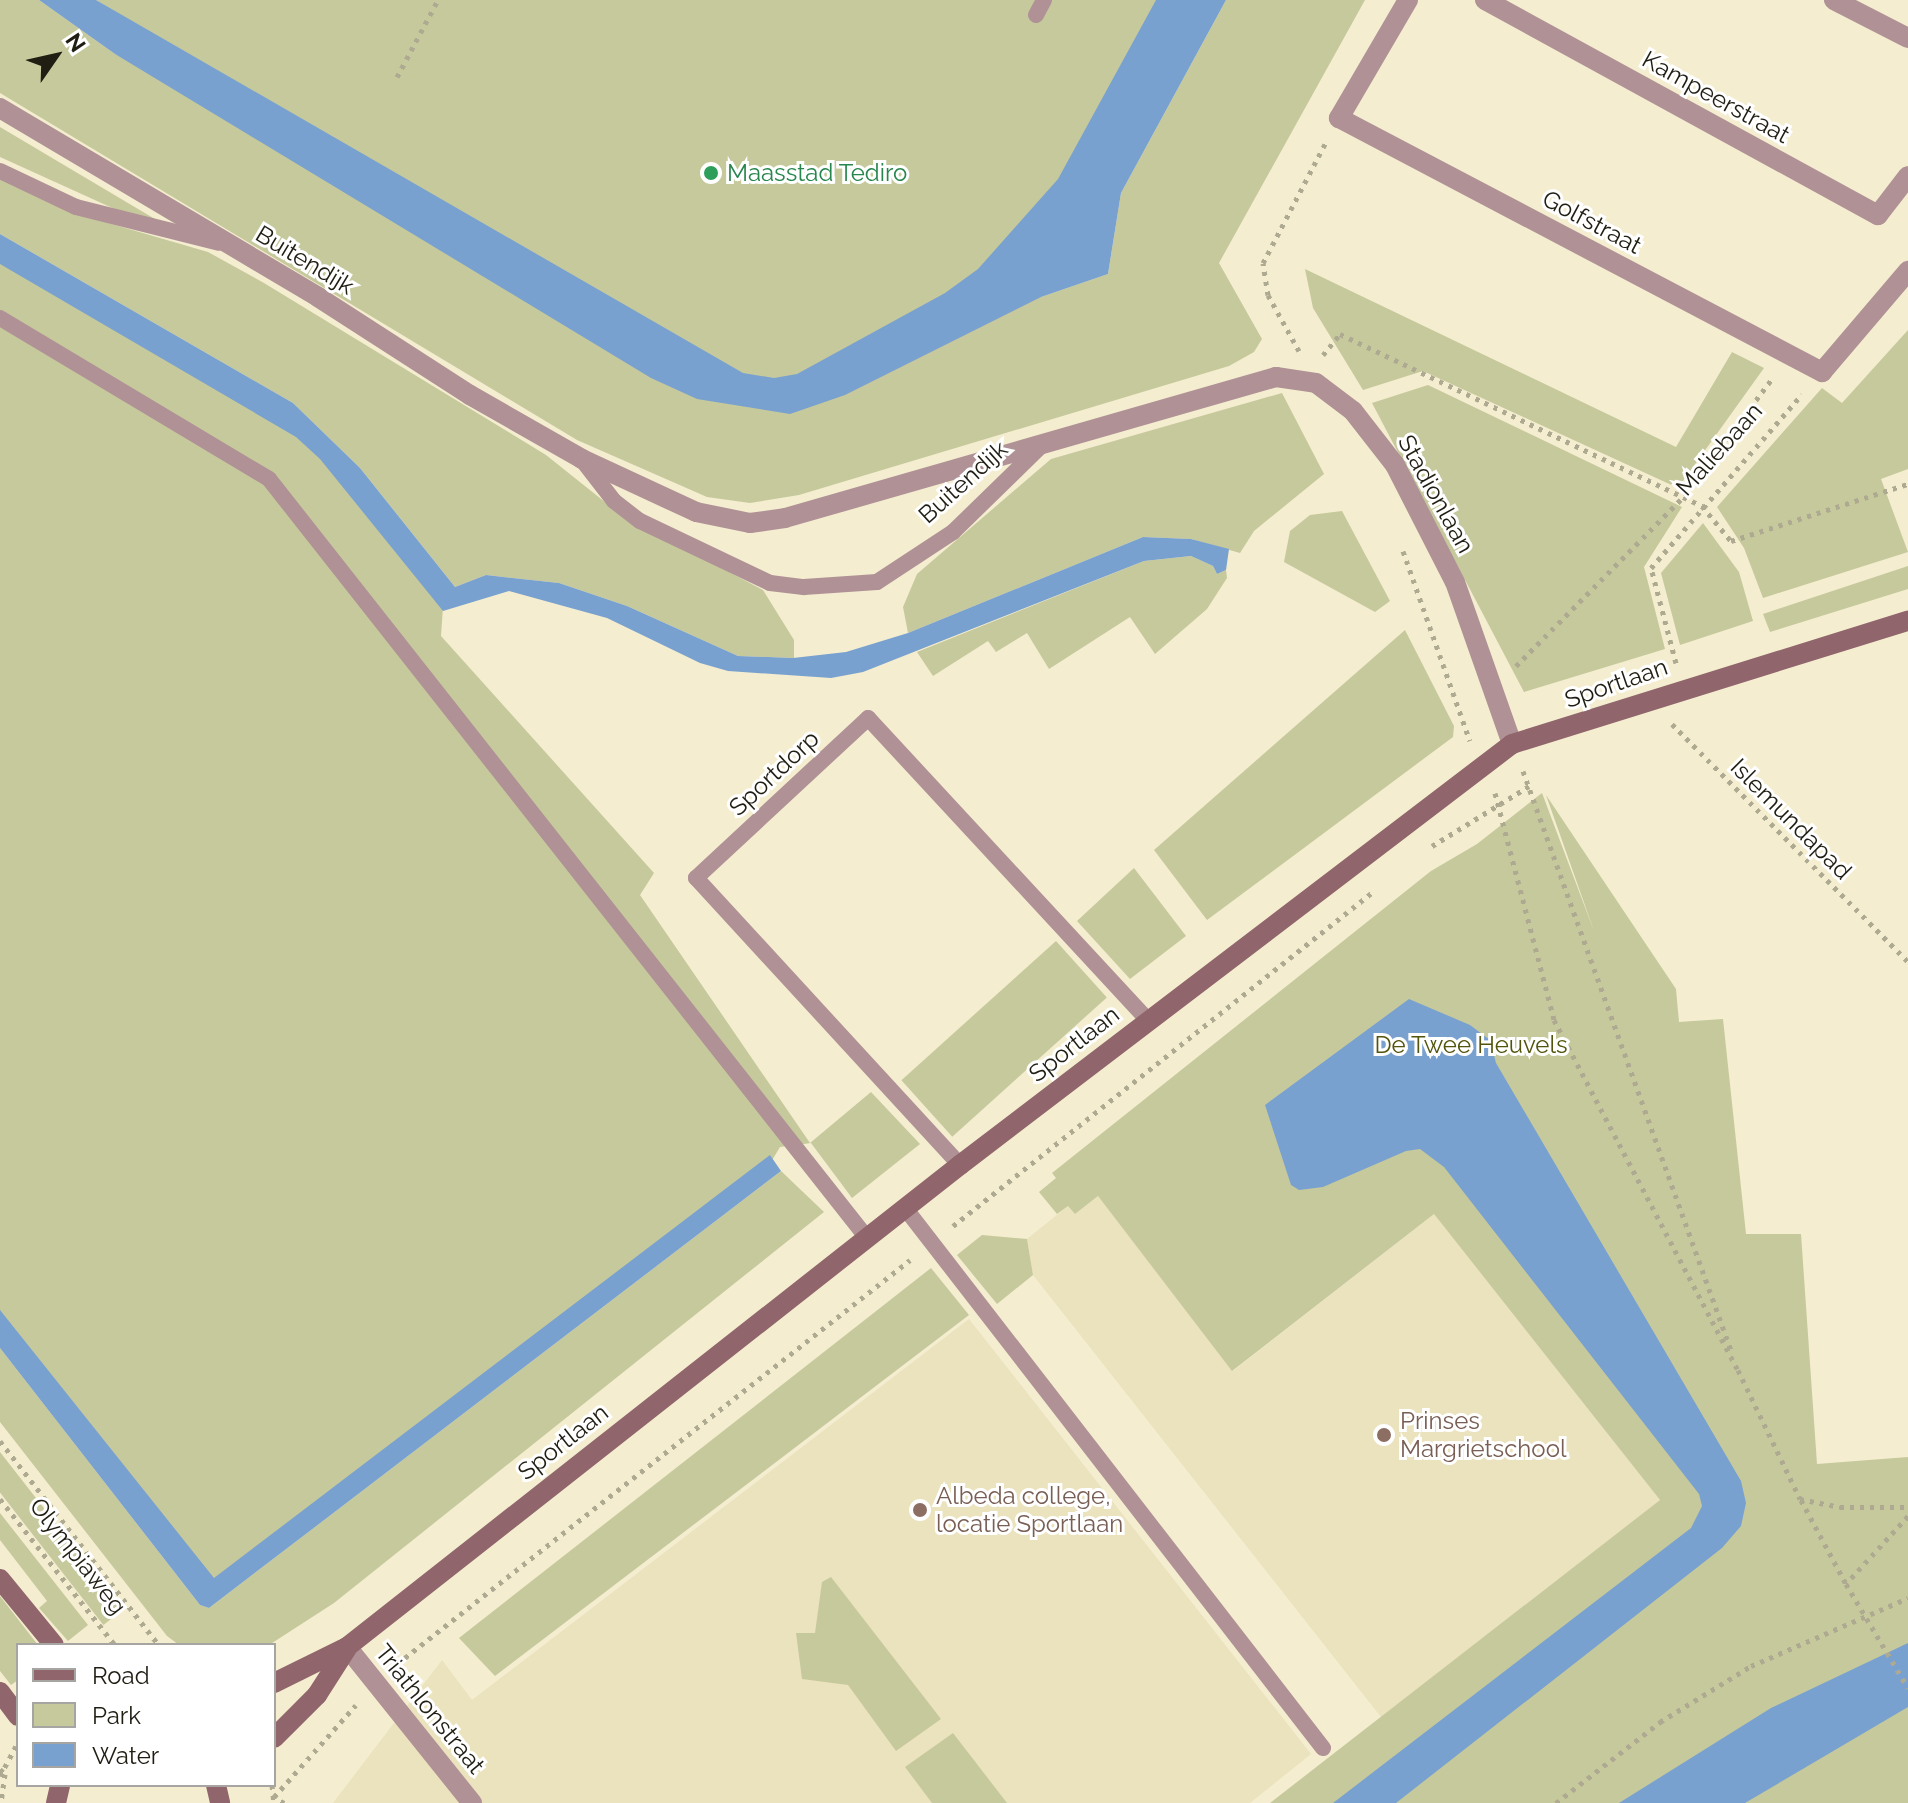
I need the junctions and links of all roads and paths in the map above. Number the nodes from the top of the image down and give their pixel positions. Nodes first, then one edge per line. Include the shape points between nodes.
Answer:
1 (438, 0) edge
2 (1408, 0) edge
3 (1485, 0) edge
4 (1834, 0) edge
5 (1908, 38) edge
6 (397, 77) dead end
7 (0, 108) edge
8 (1339, 118) junction
9 (0, 171) edge
10 (1908, 176) edge
11 (228, 245) junction
12 (1908, 271) edge
13 (0, 318) edge
14 (1789, 356) junction
15 (1822, 372) junction
16 (1313, 378) junction
17 (1042, 445) junction
18 (582, 459) junction
19 (1908, 484) edge
20 (1684, 496) junction
21 (1702, 506) junction
22 (1402, 547) dead end
23 (1908, 621) edge
24 (1683, 687) junction
25 (1493, 690) junction
26 (1649, 700) junction
27 (1512, 744) junction
28 (1481, 768) junction
29 (1529, 786) junction
30 (1502, 805) junction
31 (1424, 851) dead end
32 (1377, 888) dead end
33 (1908, 962) edge
34 (1148, 1020) junction
35 (960, 1165) junction
36 (905, 1208) junction
37 (867, 1238) junction
38 (932, 1243) junction
39 (1739, 1372) junction
40 (0, 1441) edge
41 (0, 1499) edge
42 (1800, 1499) junction
43 (1908, 1507) edge
44 (1908, 1516) edge
45 (0, 1579) edge
46 (1846, 1584) junction
47 (1908, 1598) edge
48 (1863, 1614) junction
49 (52, 1643) edge
50 (113, 1643) edge
51 (157, 1643) edge
52 (347, 1647) junction
53 (375, 1681) junction
54 (276, 1682) edge
55 (1908, 1688) edge
56 (0, 1692) edge
57 (16, 1713) edge
58 (276, 1736) edge
59 (16, 1746) edge
60 (1323, 1748) dead end
61 (2, 1773) edge
62 (274, 1800) edge
63 (1, 1803) edge
64 (284, 1803) edge
65 (472, 1803) edge
66 (1556, 1803) edge

1 - 6 path
2 - 8 street
3 - 10 street, Kampeerstraat via 1878,215
4 - 5 street
7 - 11 street, Buitendijk
8 - 14 street, Golfstraat
8 - 16 path via 1265,254 1261,276
9 - 11 lane via 76,207
11 - 18 street, Buitendijk
12 - 15 street
13 - 37 lane via 269,479
14 - 15 street, Golfstraat
14 - 20 path
15 - 21 path, Maliebaan
16 - 17 street, Buitendijk via 1276,377
16 - 20 path via 1340,334
16 - 25 street, Stadionlaan via 1353,411 1395,465 1455,582
17 - 18 street, Buitendijk via 785,518 750,523 696,512
17 - 18 lane, Buitendijk via 953,532 877,582 804,587 770,583 640,521 614,501
19 - 21 path via 1731,541
20 - 21 path
20 - 25 path
21 - 24 path, Maliebaan via 1651,568
22 - 28 path via 1413,590
23 - 24 street, Sportlaan
24 - 26 street, Sportlaan
25 - 27 street, Stadionlaan
26 - 27 street, Sportlaan
26 - 33 path, Islemundapad
27 - 28 street, Sportlaan
27 - 29 path
28 - 30 path
28 - 34 street, Sportlaan
29 - 30 path
29 - 39 path
30 - 31 path
30 - 39 path via 1531,944 1554,1020
32 - 38 path
34 - 35 street, Sportlaan
34 - 35 lane, Sportdorp via 868,718 696,878
35 - 36 street, Sportlaan
36 - 37 street, Sportlaan
36 - 38 lane
37 - 52 street, Sportlaan
38 - 53 path
38 - 60 lane
39 - 42 path
40 - 51 path
41 - 50 path, Olympiaweg
42 - 43 path via 1840,1507
42 - 46 path
44 - 46 path
45 - 49 street
46 - 48 path
47 - 48 path
48 - 55 path
48 - 66 path via 1751,1666 1660,1722
52 - 53 street, Triathlonstraat
52 - 54 street, Sportlaan
52 - 58 street, Sportlaan via 317,1695
53 - 62 path
53 - 65 street, Triathlonstraat
56 - 57 street
59 - 61 path
61 - 63 path
62 - 64 path

